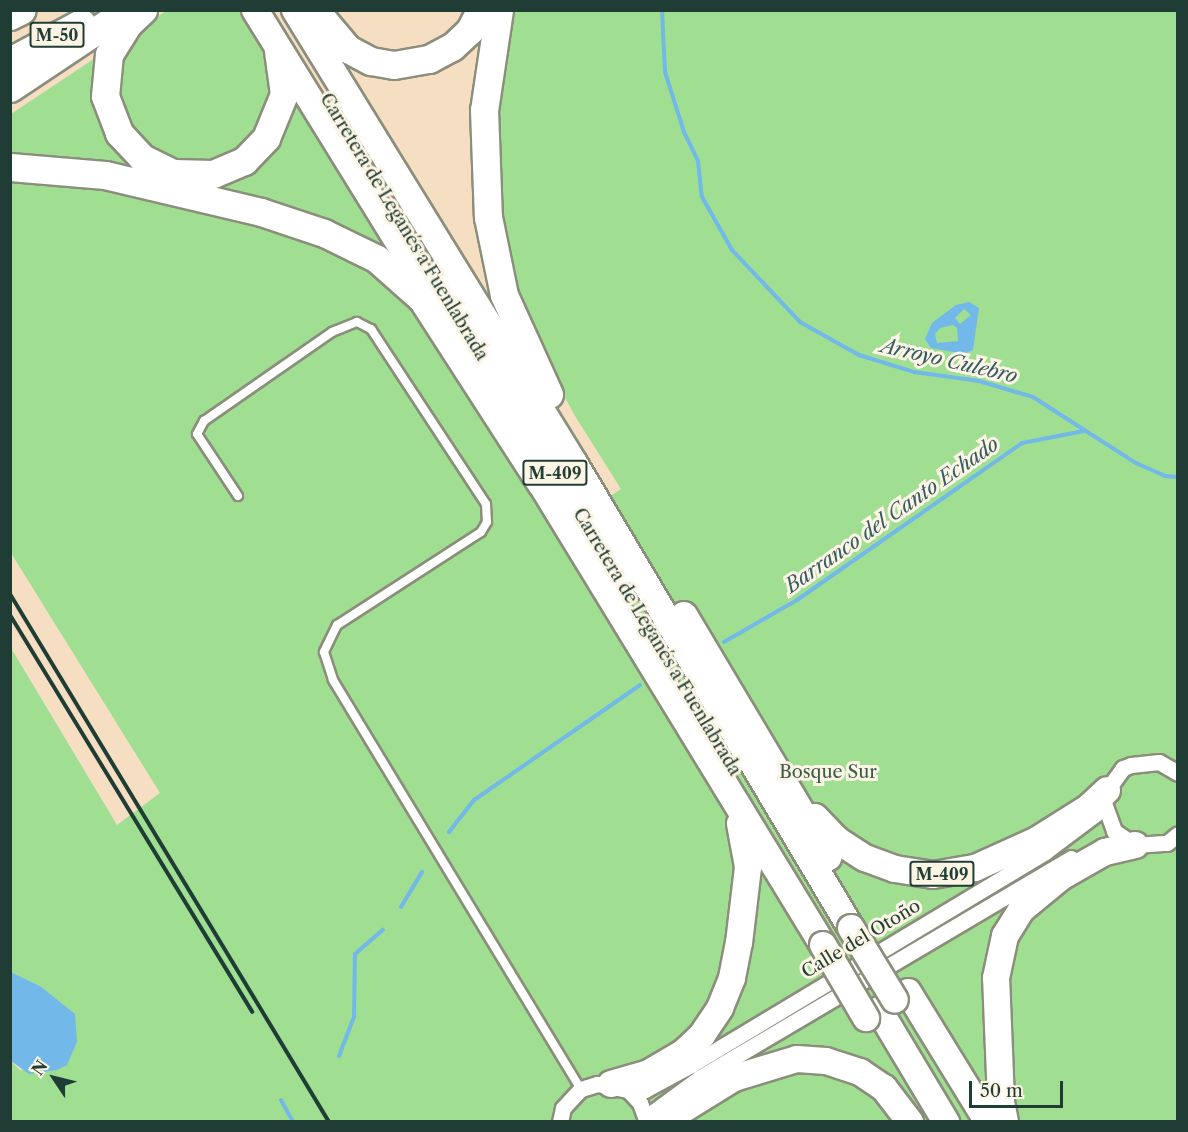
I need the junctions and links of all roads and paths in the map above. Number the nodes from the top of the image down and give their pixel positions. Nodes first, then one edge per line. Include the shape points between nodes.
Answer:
1 (22, 10) edge
2 (104, 10) edge
3 (127, 10) edge
4 (143, 10) edge
5 (255, 10) edge
6 (273, 10) edge
7 (295, 10) edge
8 (309, 10) edge
9 (315, 10) edge
10 (480, 10) edge
11 (499, 10) edge
12 (10, 16) edge
13 (278, 51) junction
14 (10, 61) edge
15 (10, 88) edge
16 (10, 167) edge
17 (549, 394) junction
18 (540, 482) junction
19 (238, 496) dead end
20 (620, 616) junction
21 (1176, 770) edge
22 (787, 785) junction
23 (1106, 796) junction
24 (1178, 834) edge
25 (1128, 842) junction
26 (843, 933) junction
27 (887, 1005) junction
28 (619, 1087) junction
29 (580, 1089) junction
30 (652, 1120) edge
31 (560, 1122) edge
32 (910, 1122) edge
33 (929, 1122) edge
34 (946, 1122) edge
35 (968, 1122) edge
36 (988, 1122) edge
37 (1005, 1122) edge

1 - 12 highway, M-50
2 - 14 highway, M-50
3 - 15 highway
4 - 13 highway via 128,24 109,54 105,96 119,133 142,158 173,173 213,174 244,161 266,138 284,94
5 - 13 highway, M-409
6 - 26 highway, Carretera de Leganés a Fuenlabrada / M-409
7 - 26 highway, Carretera de Leganés a Fuenlabrada / M-409 via 574,463
8 - 17 highway, M-409
9 - 10 highway via 348,49 371,61 394,65 429,59 452,47 470,30
11 - 17 highway via 482,145 488,217 504,295
13 - 18 highway, M-409 via 430,292
16 - 18 highway via 105,175 261,212 324,232 377,259 422,299
17 - 22 highway, M-409
18 - 20 highway, M-409
19 - 29 lane via 198,434 204,421 332,332 357,322 371,329 486,504 487,522 481,532 337,625 324,652 333,680
20 - 26 highway, M-409
20 - 28 highway, M-409 via 741,826 748,867 739,943 732,978 720,1008 702,1035 683,1053
21 - 23 street, Calle del Otoño via 1159,762 1139,761 1124,768
22 - 23 highway, M-409 via 837,840 865,858 895,869 933,875 975,868 1037,840
22 - 26 highway, M-409
23 - 25 street via 1107,820
23 - 28 street, Calle del Otoño via 1078,830 1035,858 691,1065 645,1090
24 - 25 street, Calle del Otoño via 1167,843
25 - 30 street, Calle del Otoño via 1098,843 1052,867 699,1078
25 - 37 highway via 1061,877 1021,910 1005,936 996,978
26 - 27 highway, Carretera de Leganés a Fuenlabrada / M-409, bridge
26 - 27 highway, M-409, bridge
27 - 33 highway, M-409
27 - 34 highway, Carretera de Leganés a Fuenlabrada / M-409
27 - 35 highway, M-409
27 - 36 highway, M-409
28 - 29 street, Calle del Otoño
28 - 30 street via 640,1103
29 - 31 street via 563,1108
30 - 32 highway via 734,1078 797,1059 826,1061 860,1072 884,1088

